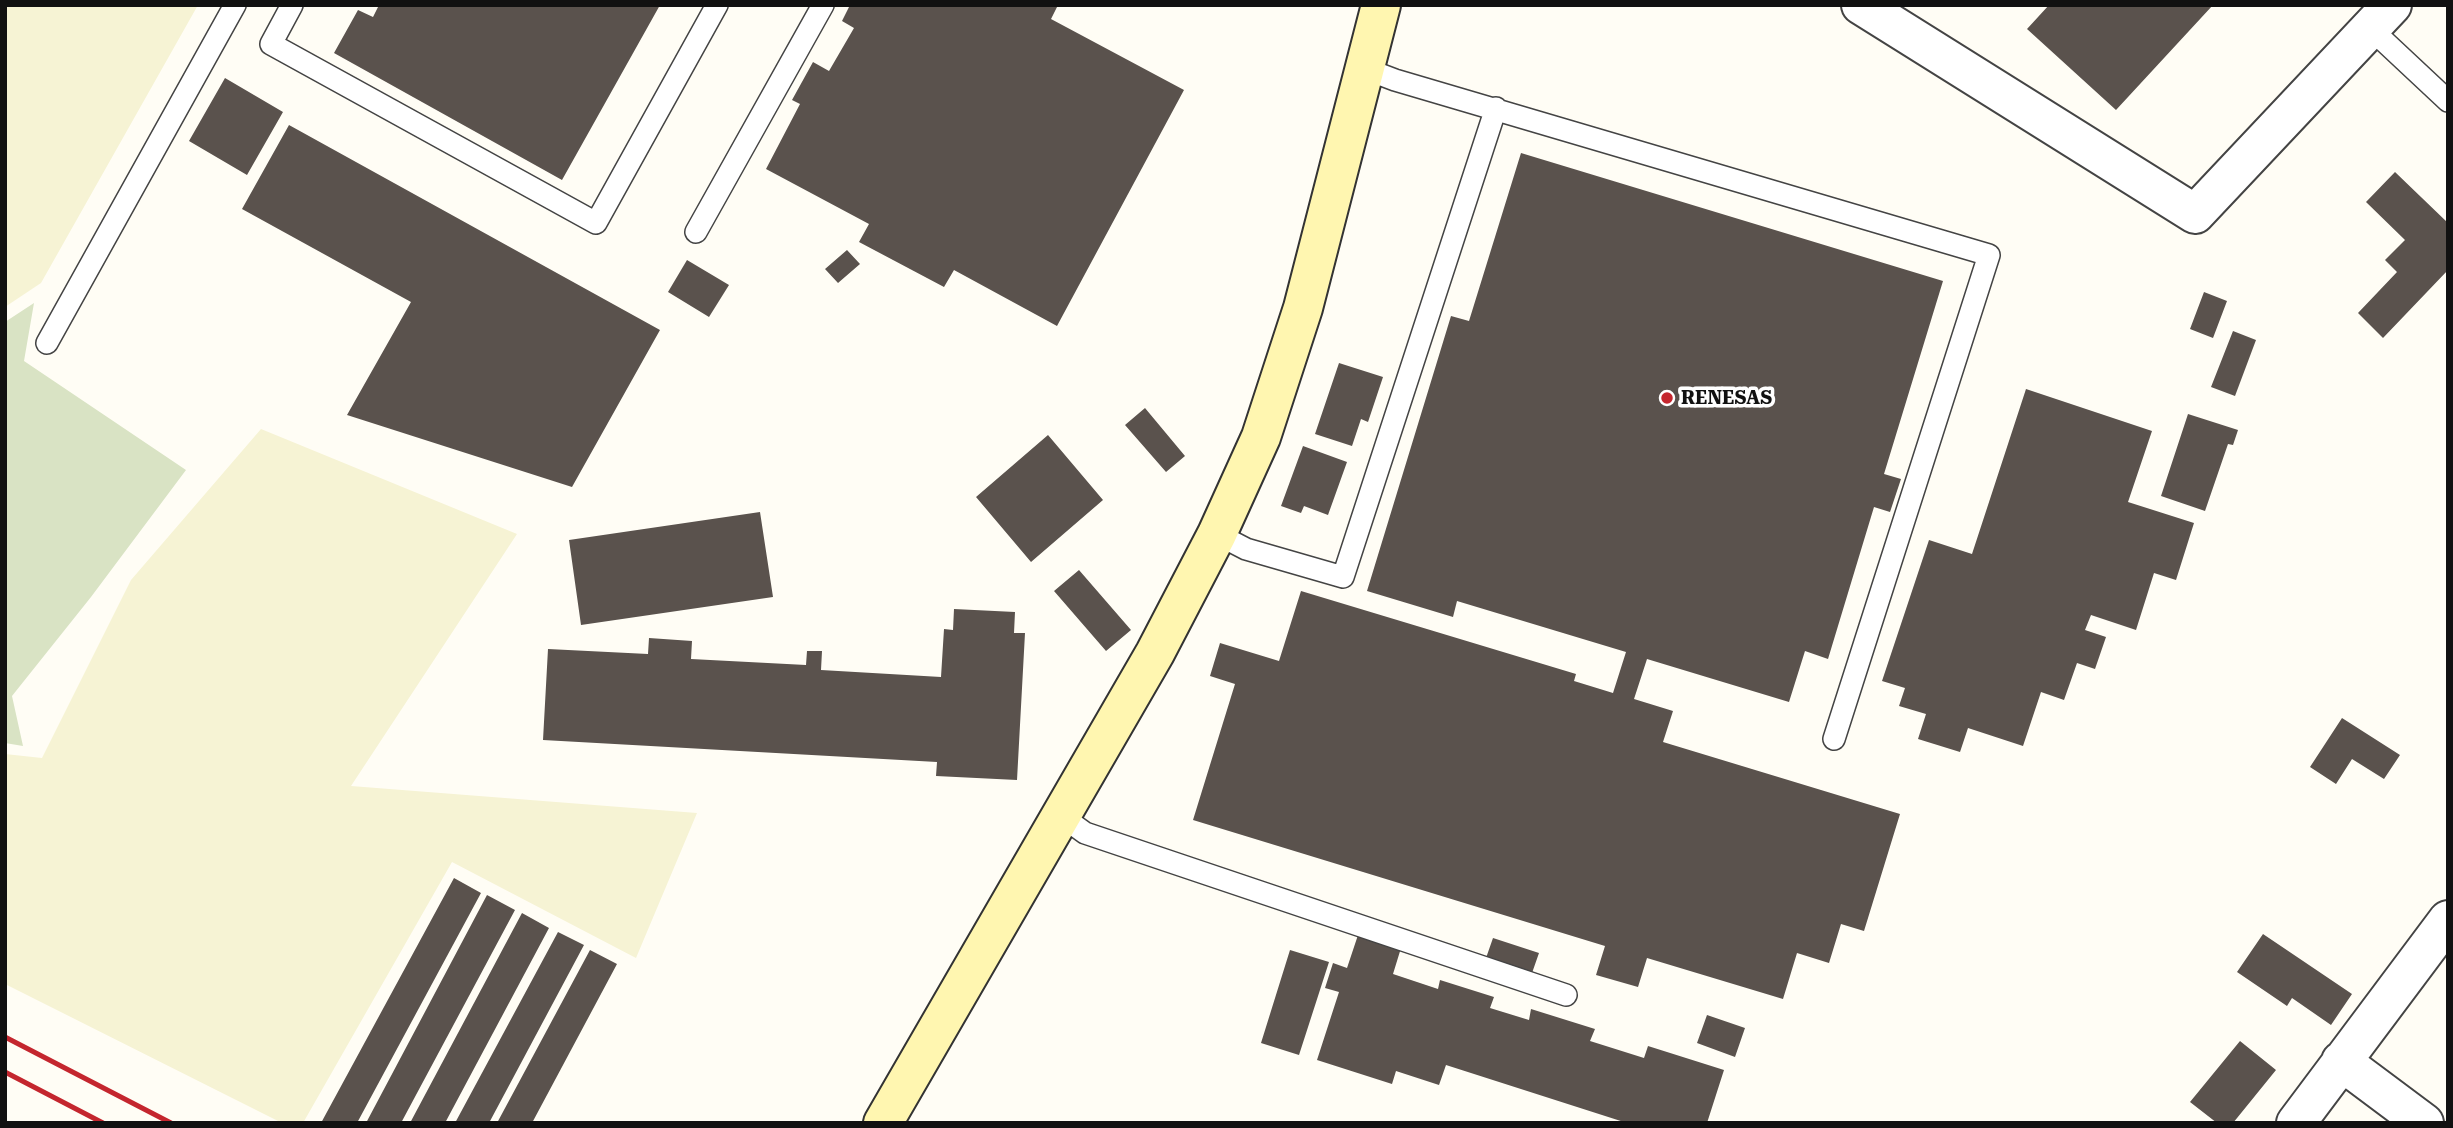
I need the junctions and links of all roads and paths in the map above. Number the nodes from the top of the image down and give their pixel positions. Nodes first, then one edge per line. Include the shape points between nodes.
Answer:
1 (235, 5) edge
2 (292, 5) edge
3 (717, 5) edge
4 (823, 5) edge
5 (1381, 5) edge
6 (1861, 5) edge
7 (2381, 17) edge
8 (1366, 69) junction
9 (2448, 101) edge
10 (1496, 108) junction
11 (696, 232) dead end
12 (47, 343) dead end
13 (1217, 534) junction
14 (1834, 739) dead end
15 (1060, 815) junction
16 (2448, 920) edge
17 (1566, 995) dead end
18 (2341, 1061) junction
19 (883, 1123) edge
20 (2296, 1123) edge
21 (2424, 1123) edge

1 - 12 lane
2 - 3 lane via 271,44 596,223
4 - 11 lane
5 - 8 street
6 - 7 street via 2195,214
7 - 9 lane
8 - 10 lane
8 - 13 street via 1303,308 1261,437
10 - 13 lane via 1343,578 1246,548
10 - 14 lane via 1989,256
13 - 15 street via 1155,653
15 - 17 lane via 1085,833
15 - 19 street
16 - 18 street
18 - 20 street
18 - 21 street

